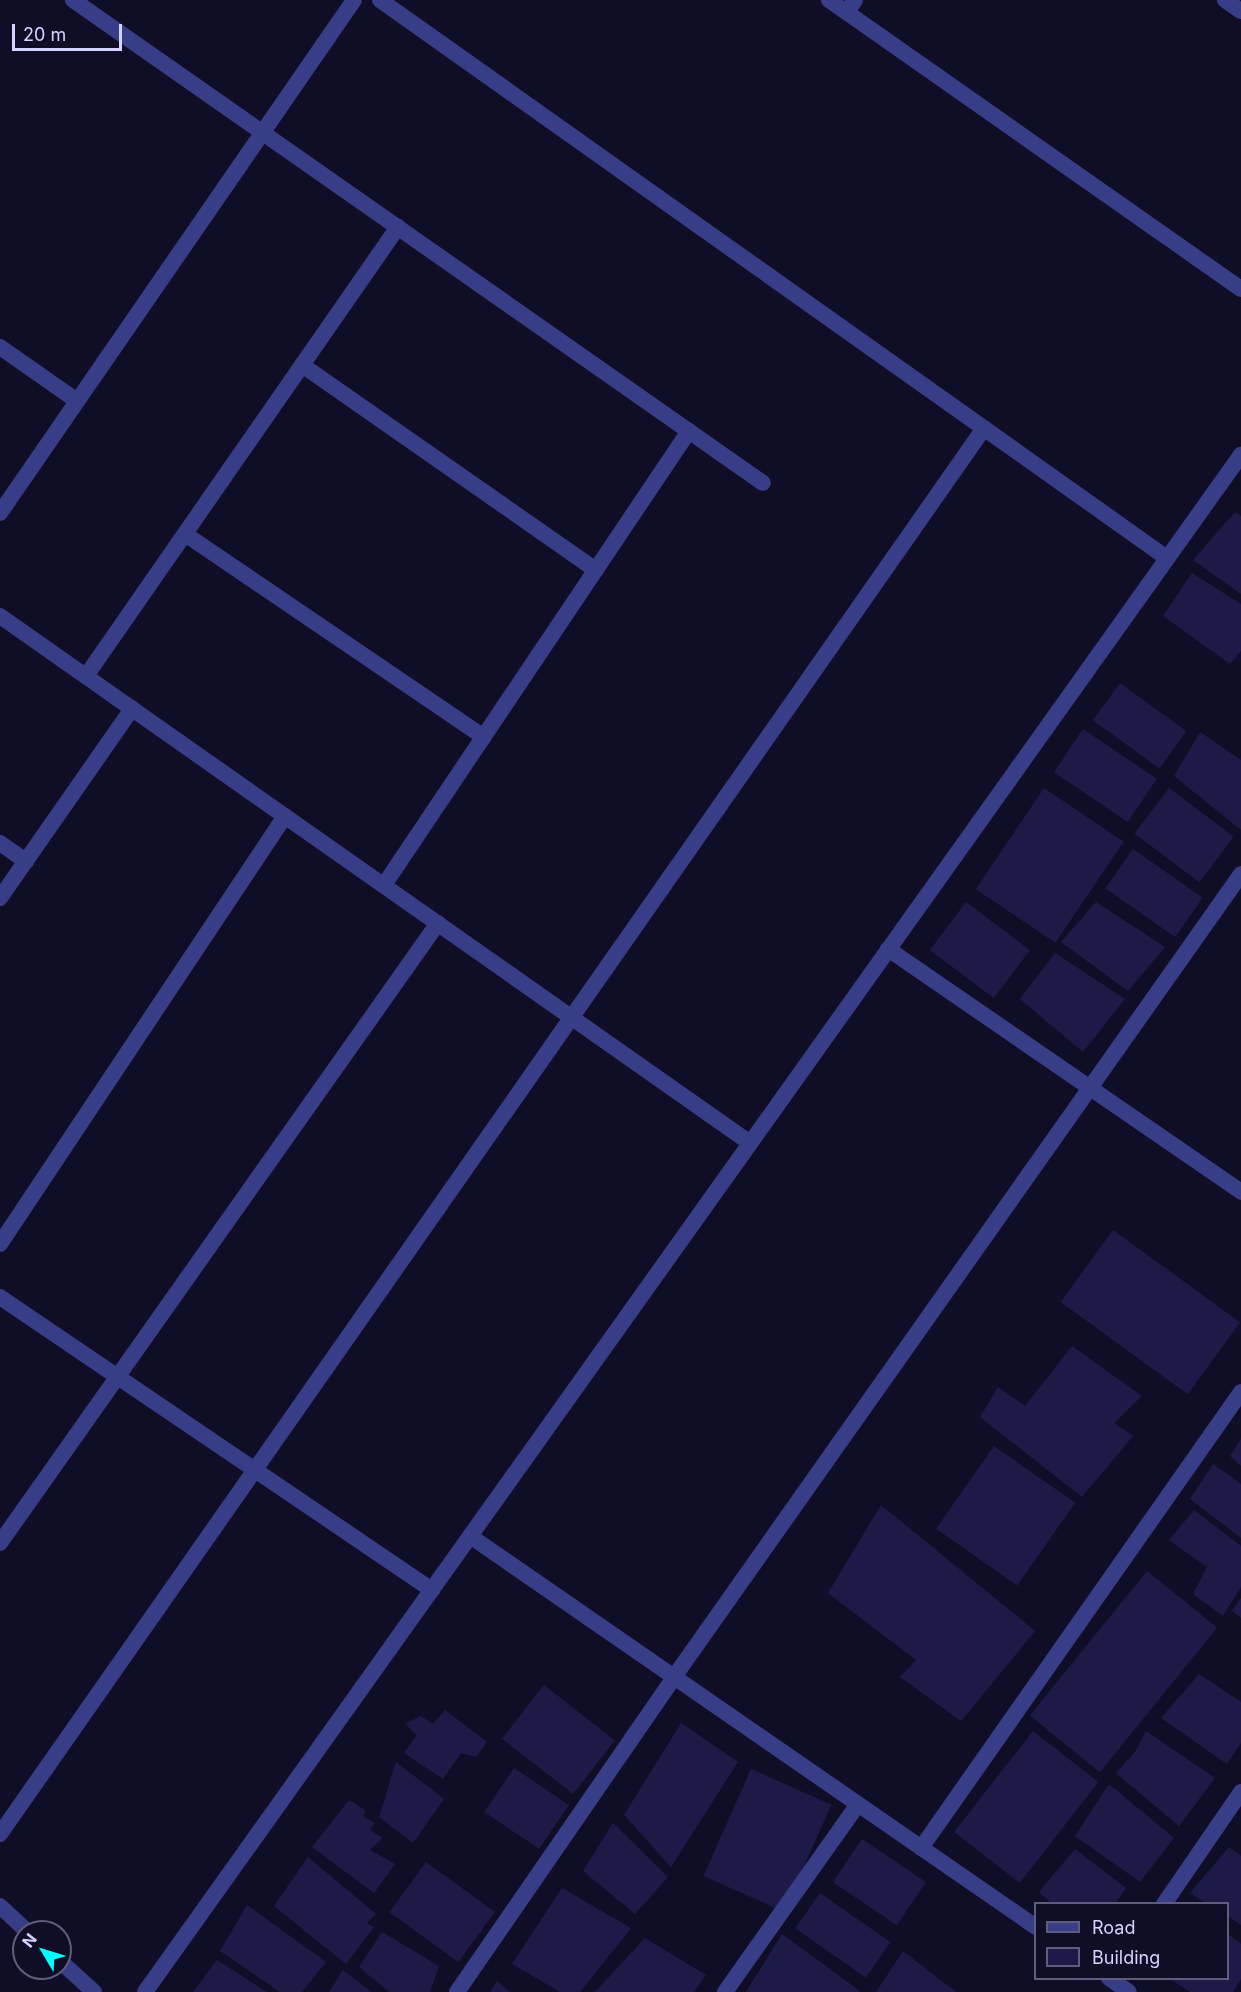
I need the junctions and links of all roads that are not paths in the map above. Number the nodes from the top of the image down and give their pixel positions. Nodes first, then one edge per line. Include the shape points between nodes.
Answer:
1 (74, 0) edge
2 (354, 0) edge
3 (380, 0) edge
4 (829, 0) edge
5 (1225, 0) edge
6 (851, 6) edge
7 (1241, 11) edge
8 (262, 132) junction
9 (398, 227) junction
10 (1241, 289) edge
11 (0, 347) edge
12 (302, 365) junction
13 (77, 401) junction
14 (984, 428) junction
15 (689, 431) junction
16 (1241, 454) edge
17 (763, 483) dead end
18 (0, 513) edge
19 (185, 534) junction
20 (1167, 558) junction
21 (596, 570) junction
22 (0, 616) edge
23 (86, 676) junction
24 (132, 709) junction
25 (484, 737) junction
26 (285, 816) junction
27 (0, 843) edge
28 (26, 861) junction
29 (1241, 874) edge
30 (384, 885) junction
31 (0, 898) edge
32 (438, 923) junction
33 (888, 949) junction
34 (572, 1017) junction
35 (1090, 1088) junction
36 (750, 1143) junction
37 (1241, 1192) edge
38 (0, 1244) edge
39 (0, 1297) edge
40 (117, 1376) junction
41 (1241, 1392) edge
42 (255, 1469) junction
43 (470, 1536) junction
44 (0, 1543) edge
45 (432, 1590) junction
46 (674, 1677) junction
47 (1241, 1792) edge
48 (858, 1804) junction
49 (0, 1834) edge
50 (921, 1848) junction
51 (1165, 1902) edge
52 (0, 1906) edge
53 (15, 1920) edge
54 (1034, 1926) edge
55 (72, 1972) edge
56 (1109, 1982) edge
57 (94, 1992) edge
58 (145, 1992) edge
59 (457, 1992) edge
60 (725, 1992) edge
61 (1129, 1992) edge

1 - 8 street
2 - 8 street
3 - 14 street
4 - 6 street
5 - 7 street
6 - 10 street
8 - 9 street
8 - 13 street
9 - 12 street
9 - 15 street
11 - 13 street
12 - 19 street
12 - 21 street
13 - 18 street
14 - 20 street
14 - 34 street
15 - 17 street
15 - 21 street
16 - 20 street
19 - 23 street
19 - 25 street
20 - 33 street
21 - 25 street
22 - 23 street
23 - 24 street
24 - 26 street
24 - 28 street
25 - 30 street
26 - 30 street
26 - 38 street
27 - 28 street
28 - 31 street
29 - 35 street
30 - 32 street
32 - 34 street
32 - 40 street
33 - 35 street
33 - 36 street
34 - 36 street
34 - 42 street
35 - 37 street
35 - 46 street
36 - 43 street
39 - 40 street
40 - 42 street
40 - 44 street
41 - 50 street
42 - 45 street
42 - 49 street
43 - 45 street
43 - 46 street
45 - 58 street
46 - 48 street
46 - 59 street
47 - 51 street
48 - 50 street
48 - 60 street
50 - 54 street
52 - 53 street
55 - 57 street
56 - 61 street

